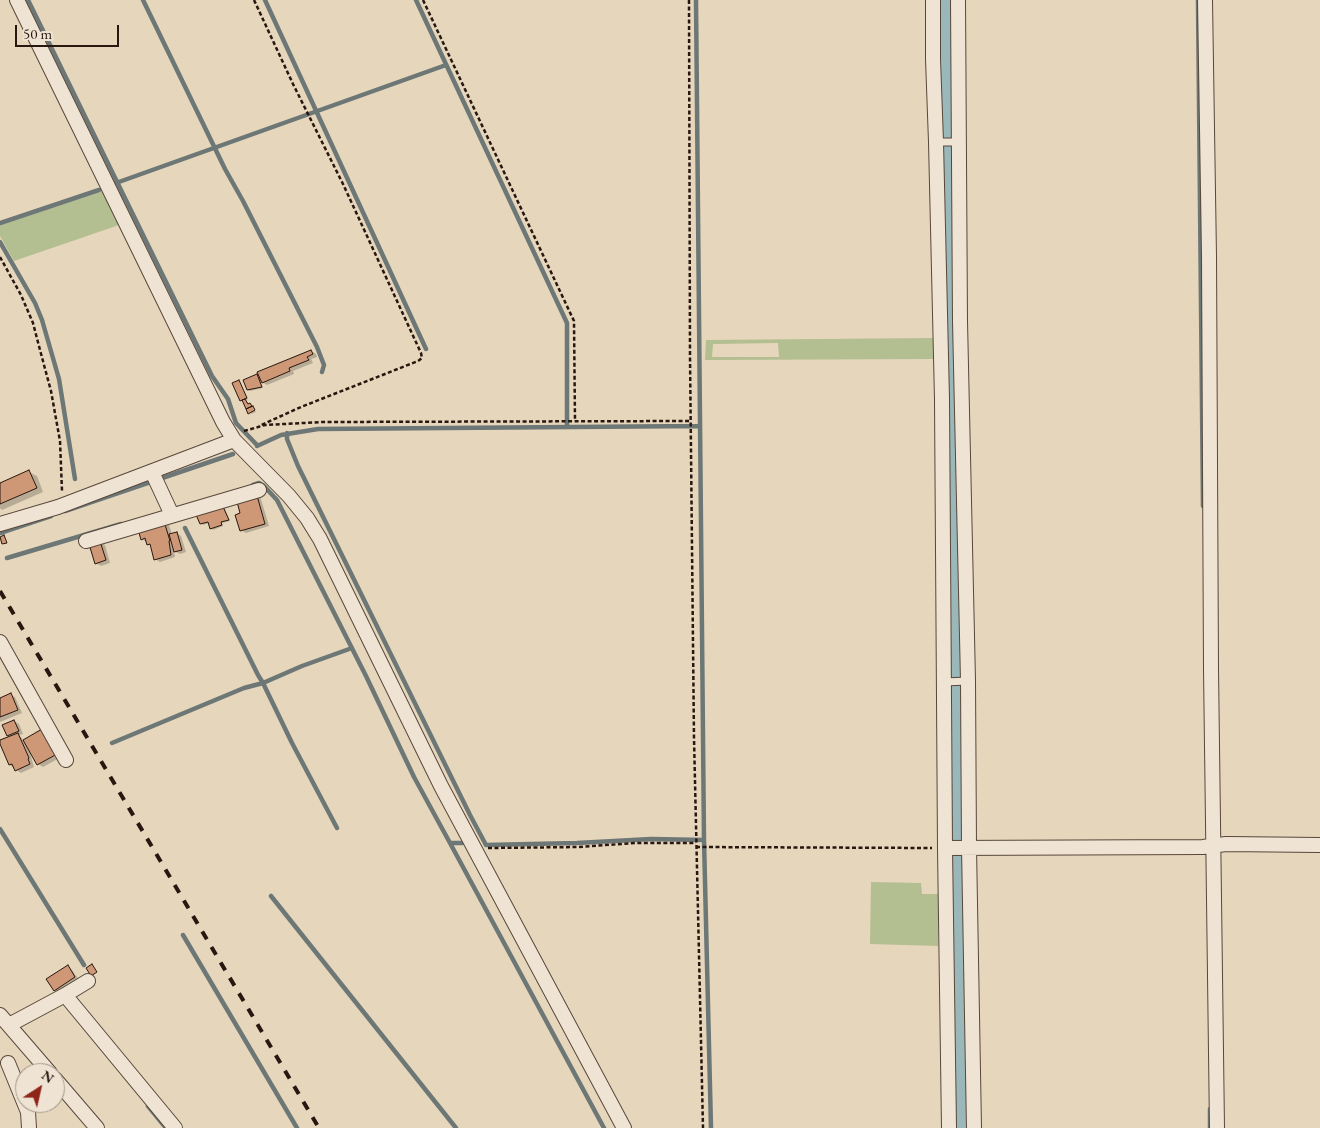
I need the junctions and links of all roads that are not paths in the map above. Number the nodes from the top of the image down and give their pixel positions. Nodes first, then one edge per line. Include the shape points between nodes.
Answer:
1 (17, 0) edge
2 (933, 0) edge
3 (958, 0) edge
4 (1205, 0) edge
5 (939, 142) junction
6 (957, 142) junction
7 (234, 440) junction
8 (154, 478) junction
9 (260, 490) dead end
10 (170, 511) junction
11 (0, 524) edge
12 (86, 541) dead end
13 (0, 642) edge
14 (965, 681) junction
15 (946, 682) junction
16 (66, 760) dead end
17 (1320, 845) edge
18 (957, 847) junction
19 (1209, 847) junction
20 (88, 981) dead end
21 (65, 995) junction
22 (4, 1020) edge
23 (8, 1063) dead end
24 (41, 1063) edge
25 (65, 1091) edge
26 (29, 1128) edge
27 (97, 1128) edge
28 (174, 1128) edge
29 (624, 1128) edge
30 (949, 1128) edge
31 (974, 1128) edge
32 (1217, 1128) edge

1 - 7 street
2 - 5 street
3 - 6 street
4 - 19 street via 1209,265
5 - 6 lane
5 - 15 street
6 - 14 street
7 - 8 street
7 - 29 street via 289,496 320,539 441,786
8 - 10 street
8 - 11 street
9 - 10 street
10 - 12 street
13 - 16 street
14 - 15 lane
14 - 18 street
15 - 18 street
17 - 19 street via 1226,844
18 - 19 street
18 - 30 street
18 - 31 street
19 - 32 street
20 - 21 street
21 - 22 street
21 - 28 street
22 - 24 street
23 - 26 street via 28,1112
25 - 27 street

